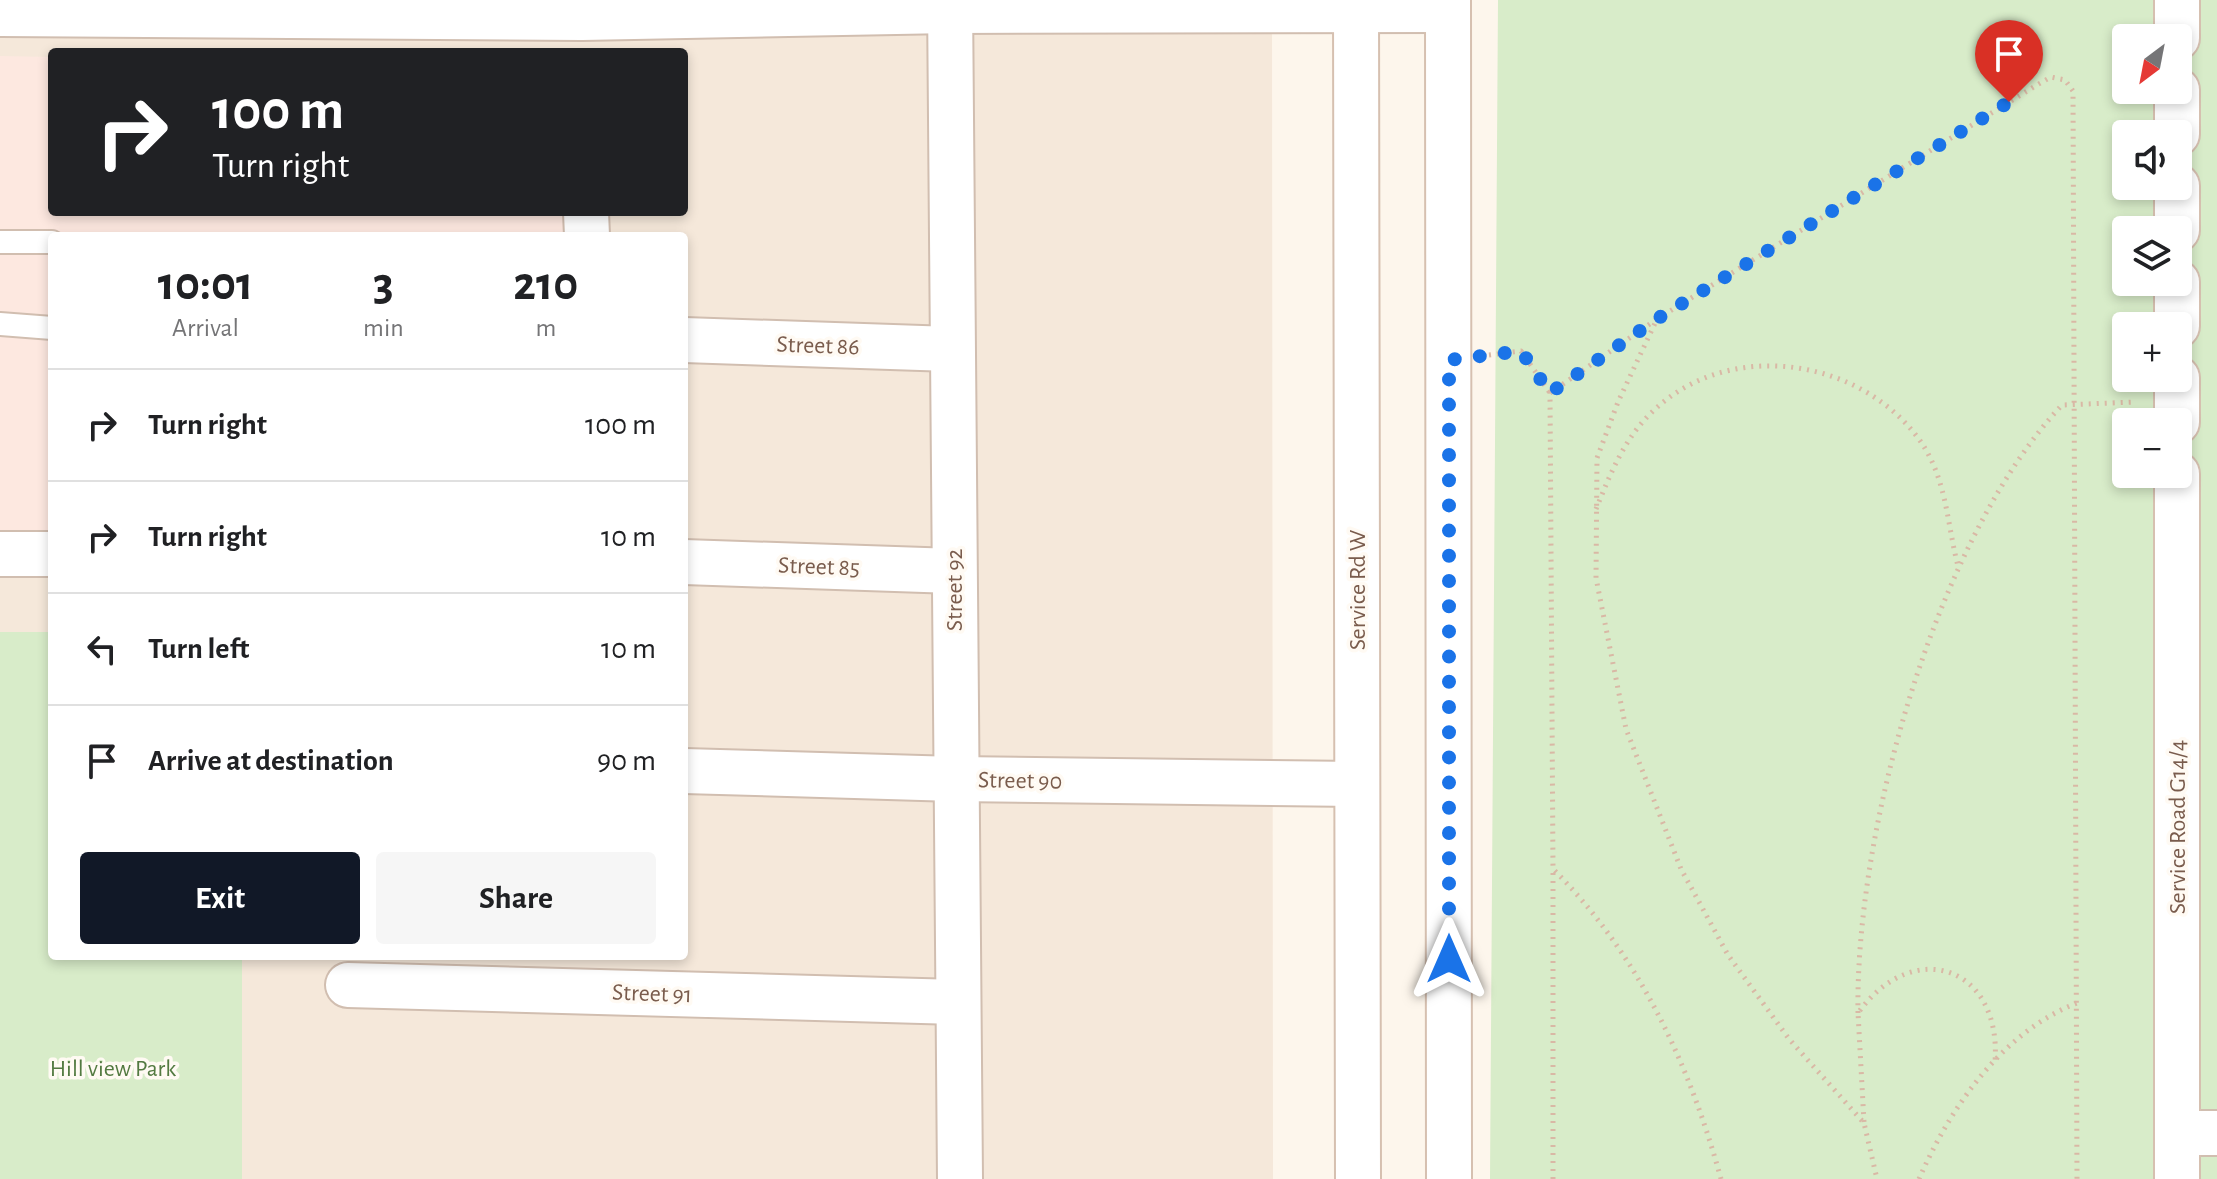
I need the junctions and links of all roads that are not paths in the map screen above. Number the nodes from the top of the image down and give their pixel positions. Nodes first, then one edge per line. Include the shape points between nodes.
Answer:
1 (2177, 0) edge
2 (950, 5) edge
3 (1356, 5) edge
4 (1448, 5) edge
5 (92, 7) edge
6 (0, 14) edge
7 (2177, 24) edge
8 (582, 35) edge
9 (0, 242) edge
10 (48, 242) edge
11 (0, 324) edge
12 (48, 328) edge
13 (688, 340) edge
14 (951, 349) junction
15 (2177, 488) edge
16 (0, 554) edge
17 (48, 554) edge
18 (688, 562) edge
19 (954, 571) junction
20 (688, 771) edge
21 (955, 779) junction
22 (1357, 784) junction
23 (348, 985) dead end
24 (957, 1002) junction
25 (2197, 1133) edge
26 (960, 1179) edge
27 (1358, 1179) edge
28 (1449, 1179) edge
29 (2177, 1179) edge

1 - 7 street
2 - 3 street
2 - 8 street
2 - 14 street, Street 92
3 - 4 street
3 - 22 street, Service Rd W
4 - 28 street
5 - 6 street
5 - 8 street
9 - 10 lane
11 - 12 lane
13 - 14 street, Street 86
14 - 19 street, Street 92
15 - 25 street, Service Road G14/4
16 - 17 street
18 - 19 street, Street 85
19 - 21 street, Street 92
20 - 21 street, Street 90
21 - 22 street, Street 90
21 - 24 street, Street 92
22 - 27 street, Service Rd W
23 - 24 street, Street 91
24 - 26 street, Street 92
25 - 29 street, Service Road G14/4

